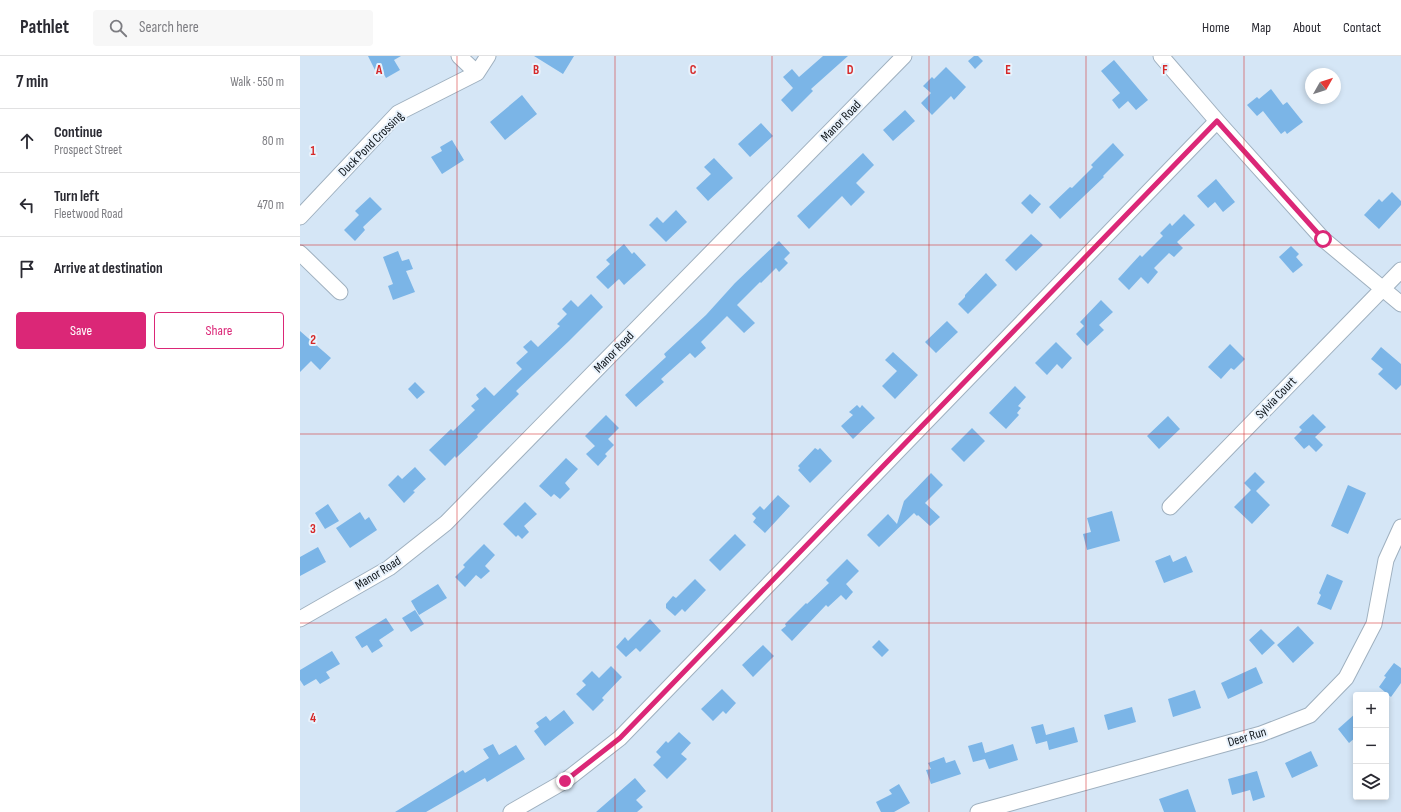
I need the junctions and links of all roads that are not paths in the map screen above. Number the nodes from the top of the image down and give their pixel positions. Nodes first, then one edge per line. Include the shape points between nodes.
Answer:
1 (459, 56) edge
2 (488, 56) edge
3 (904, 56) edge
4 (1161, 56) edge
5 (477, 73) junction
6 (1217, 121) junction
7 (300, 217) edge
8 (300, 253) edge
9 (1401, 270) edge
10 (1383, 290) junction
11 (340, 292) dead end
12 (1401, 304) edge
13 (1170, 507) dead end
14 (1401, 527) edge
15 (300, 619) edge
16 (511, 812) edge
17 (978, 812) edge

1 - 5 street
2 - 5 street
3 - 15 street, Manor Road via 446,523 389,568
4 - 6 street
5 - 7 street, Duck Pond Crossing via 398,113
6 - 10 street via 1323,239
6 - 16 street via 620,738 565,781
8 - 11 street
9 - 10 street, Sylvia Court
10 - 12 street
10 - 13 street, Sylvia Court
14 - 17 street, Deer Run via 1386,560 1374,624 1346,678 1310,715 1261,734

